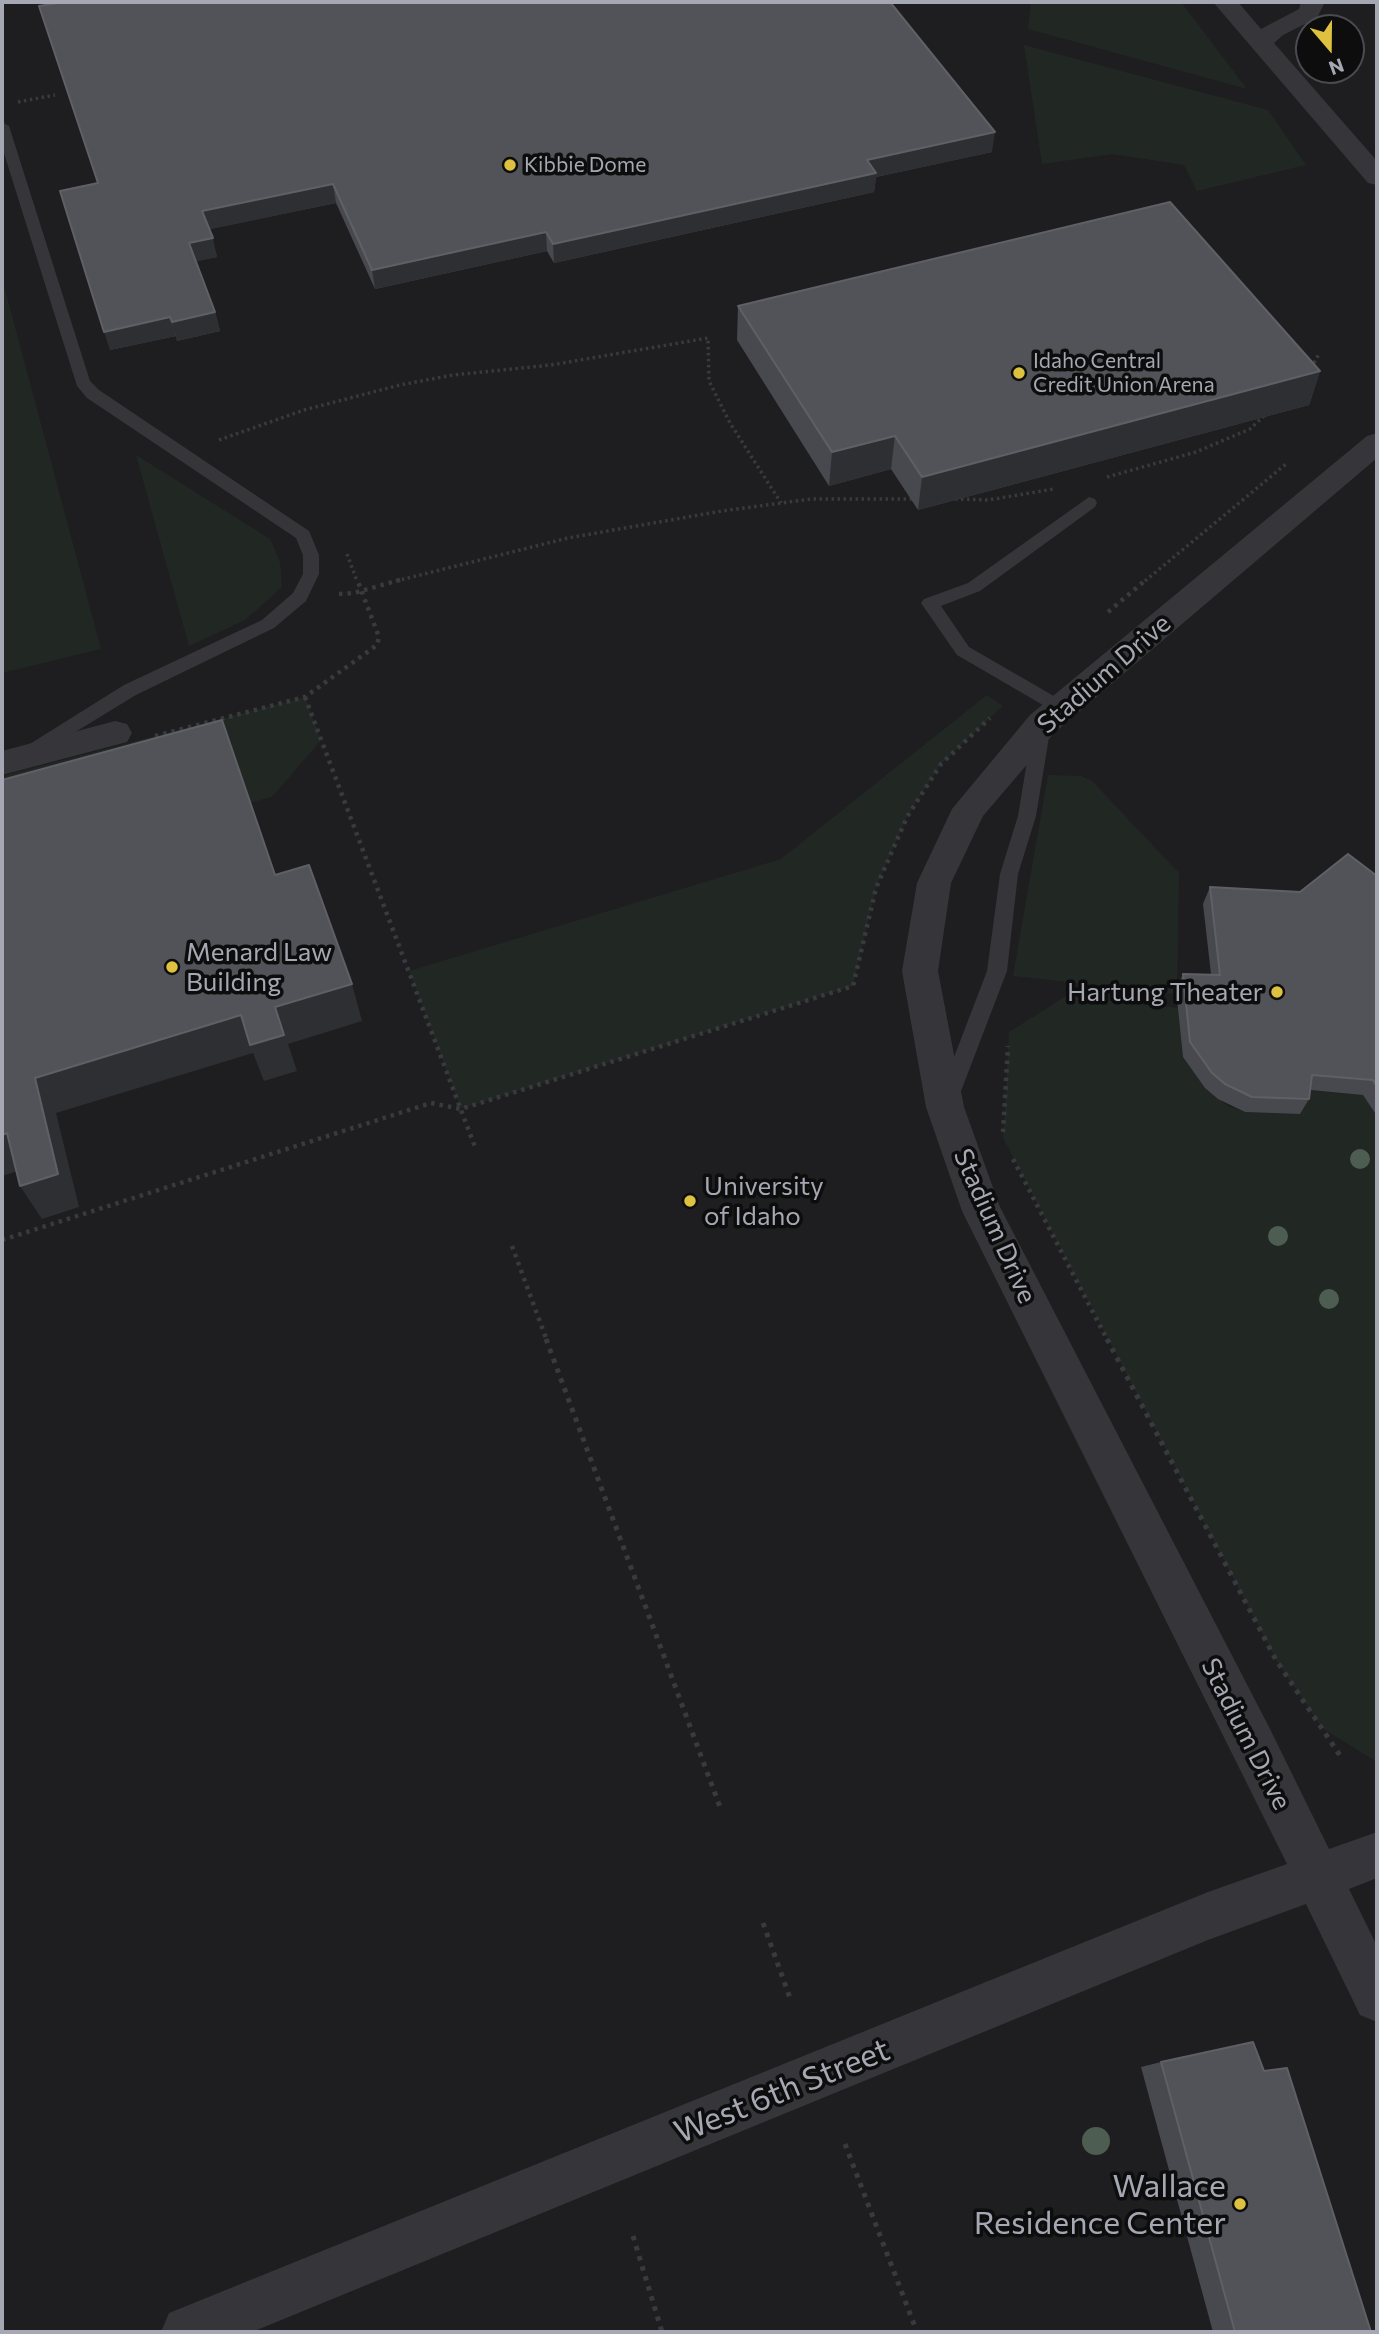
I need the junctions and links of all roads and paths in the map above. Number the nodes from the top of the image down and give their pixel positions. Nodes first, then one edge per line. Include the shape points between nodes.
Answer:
1 (1225, 2) edge
2 (1313, 2) edge
3 (1260, 42) junction
4 (55, 95) dead end
5 (15, 103) dead end
6 (2, 125) edge
7 (1377, 177) edge
8 (1319, 354) dead end
9 (1307, 374) edge
10 (1270, 411) edge
11 (1377, 443) edge
12 (208, 445) dead end
13 (1099, 479) dead end
14 (1060, 488) dead end
15 (924, 499) edge
16 (950, 499) edge
17 (780, 503) junction
18 (1089, 503) dead end
19 (300, 597) junction
20 (305, 697) dead end
21 (1051, 716) junction
22 (115, 733) dead end
23 (11, 761) edge
24 (853, 986) dead end
25 (1009, 1032) dead end
26 (945, 1107) junction
27 (461, 1109) junction
28 (1003, 1138) dead end
29 (475, 1147) dead end
30 (1009, 1150) dead end
31 (2, 1240) edge
32 (512, 1246) dead end
33 (1341, 1757) dead end
34 (720, 1807) dead end
35 (1377, 1855) edge
36 (1317, 1877) junction
37 (763, 1923) dead end
38 (790, 1998) dead end
39 (1377, 1998) edge
40 (845, 2144) dead end
41 (633, 2236) dead end
42 (188, 2332) edge
43 (662, 2332) edge
44 (917, 2332) edge

1 - 3 street
2 - 3 street via 1309,13
3 - 7 street
4 - 5 path
6 - 19 lane via 83,382 93,394 303,535 312,555 311,573
8 - 9 path
10 - 13 path via 1250,429 1196,452
11 - 21 street, Stadium Drive
12 - 17 path via 282,417 400,385 708,338 709,381
14 - 16 path via 988,500
15 - 17 path
17 - 19 path via 568,538 354,593
18 - 21 lane via 974,587 930,603 963,651
19 - 23 lane via 268,624 130,690
20 - 27 path
21 - 26 lane via 1009,874 997,971
21 - 26 street, Stadium Drive via 969,809 934,883 920,971
22 - 23 street
24 - 27 path
25 - 28 path
26 - 36 street, Stadium Drive via 982,1210
27 - 29 path
27 - 31 path via 431,1103
30 - 33 path via 1276,1660
32 - 34 path
35 - 36 street, West 6th Street
36 - 39 street, Stadium Drive
36 - 42 street, West 6th Street via 1183,1926
37 - 38 path
40 - 44 path
41 - 43 path

